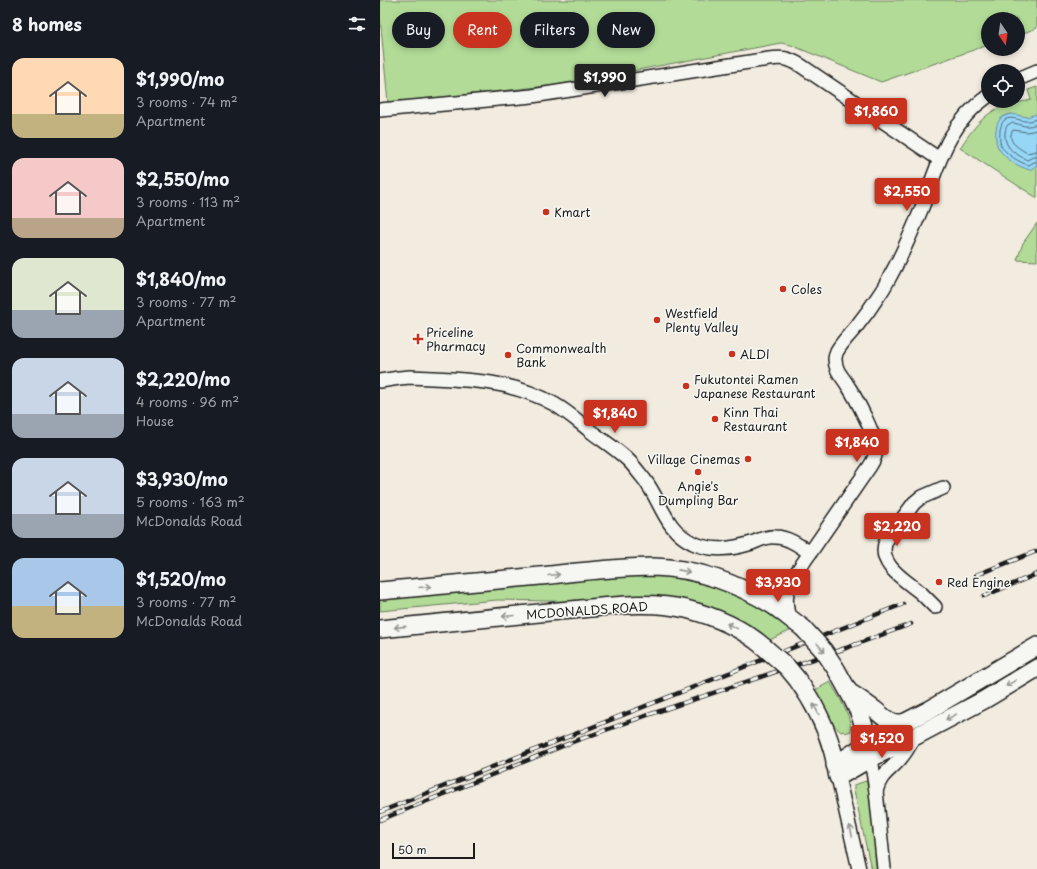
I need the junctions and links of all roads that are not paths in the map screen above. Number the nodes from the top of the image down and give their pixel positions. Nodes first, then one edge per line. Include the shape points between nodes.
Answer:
1 (1037, 71) edge
2 (1025, 76) edge
3 (981, 102) edge
4 (380, 110) edge
5 (939, 159) junction
6 (380, 381) edge
7 (943, 488) dead end
8 (810, 553) junction
9 (790, 582) junction
10 (382, 590) edge
11 (755, 595) junction
12 (935, 607) dead end
13 (788, 616) junction
14 (380, 629) edge
15 (1037, 646) edge
16 (1037, 668) edge
17 (848, 691) junction
18 (903, 723) junction
19 (914, 737) junction
20 (870, 750) junction
21 (837, 771) junction
22 (876, 791) junction
23 (859, 869) edge
24 (884, 869) edge

1 - 2 street
3 - 5 street via 963,119
4 - 5 street via 532,96 785,58 800,64
5 - 8 street via 910,237 886,285 836,354 836,367 851,390 873,435 876,454
6 - 8 street via 410,378 484,381 528,392 563,410 627,459 652,490 667,520 688,540 708,548 728,549 776,537 790,540
7 - 12 street via 914,503 884,545 887,562 896,574
8 - 9 street
9 - 11 street via 776,591
9 - 13 street via 786,598
10 -> 11 main road via 656,567 714,578
11 - 13 main road
13 -> 17 main road, bridge via 824,650
21 -> 14 main road, MCDONALDS ROAD, bridge via 830,742 819,715 787,667 756,640 703,614 666,606 627,605
15 - 18 main road
16 -> 19 main road
17 - 18 main road via 886,719
17 - 20 main road via 859,712
18 - 20 main road
19 - 20 main road
19 - 22 street via 900,760 883,774
20 - 21 main road
20 - 22 street
23 -> 21 street
22 - 24 street

